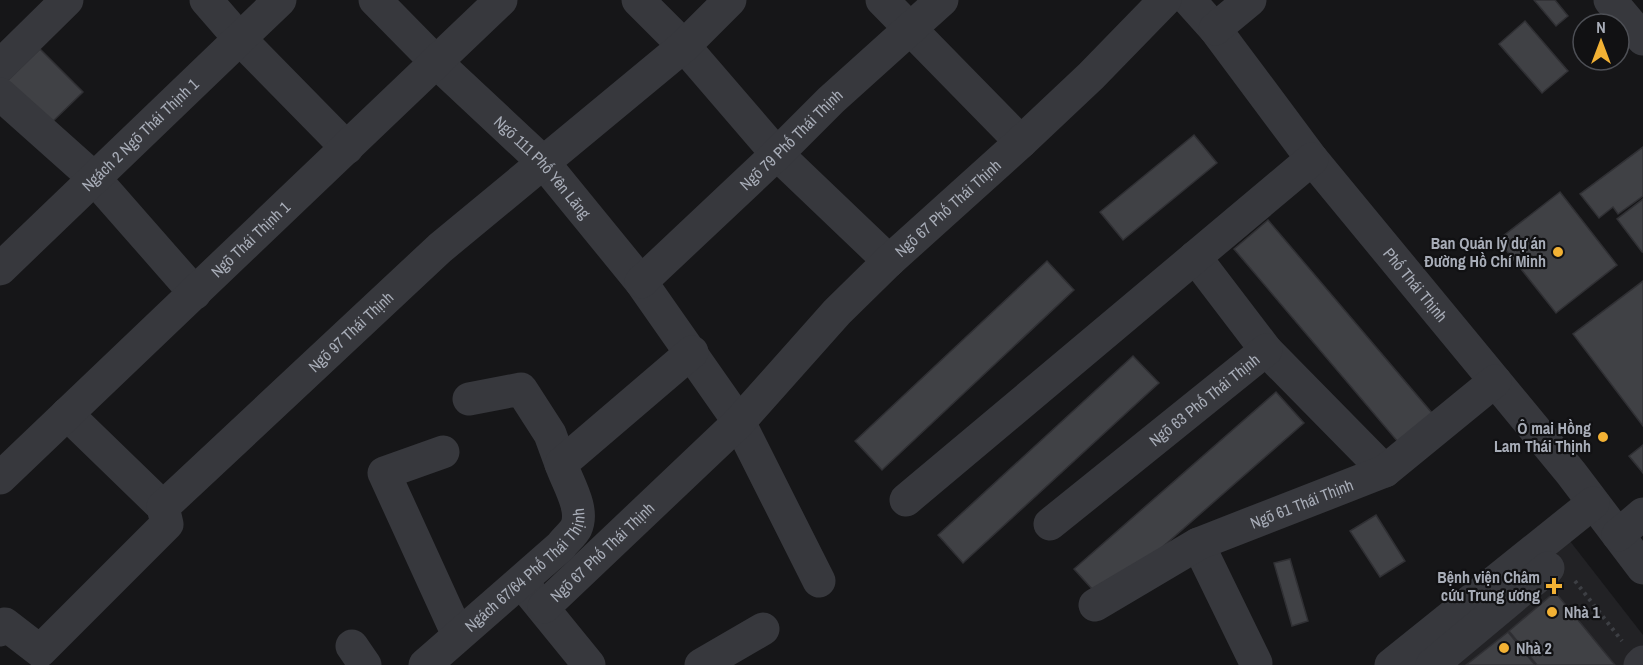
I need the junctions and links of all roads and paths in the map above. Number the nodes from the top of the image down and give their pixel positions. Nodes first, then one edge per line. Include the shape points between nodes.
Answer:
1 (67, 0) edge
2 (206, 0) edge
3 (280, 0) edge
4 (375, 0) edge
5 (501, 0) edge
6 (638, 0) edge
7 (730, 0) edge
8 (882, 0) edge
9 (942, 0) edge
10 (1165, 0) edge
11 (1189, 0) edge
12 (1250, 0) edge
13 (1610, 0) edge
14 (1215, 29) junction
15 (910, 30) junction
16 (239, 38) junction
17 (1643, 39) edge
18 (684, 46) junction
19 (436, 62) junction
20 (0, 66) edge
21 (0, 94) edge
22 (1022, 142) junction
23 (347, 148) junction
24 (777, 154) junction
25 (1312, 159) junction
26 (543, 162) junction
27 (94, 178) junction
28 (1195, 257) junction
29 (890, 261) junction
30 (0, 269) edge
31 (642, 282) junction
32 (195, 293) junction
33 (1266, 350) junction
34 (692, 352) junction
35 (1496, 381) junction
36 (469, 399) dead end
37 (67, 414) junction
38 (739, 422) junction
39 (443, 452) dead end
40 (561, 464) junction
41 (1385, 471) junction
42 (0, 478) edge
43 (906, 500) dead end
44 (163, 507) junction
45 (1643, 514) edge
46 (1606, 519) junction
47 (1050, 524) dead end
48 (1198, 544) junction
49 (1558, 559) junction
50 (1643, 568) edge
51 (520, 581) junction
52 (819, 581) dead end
53 (1095, 605) dead end
54 (544, 607) junction
55 (763, 629) dead end
56 (0, 630) edge
57 (458, 635) junction
58 (1256, 663) dead end
59 (1641, 663) edge
60 (424, 665) edge
61 (590, 665) edge
62 (701, 665) edge
63 (1391, 665) edge
64 (1432, 665) edge

1 - 20 street
2 - 16 street
3 - 16 street, Ngách 2 Ngõ Thái Thịnh 1
4 - 19 street, Ngõ 111 Phố Yên Lãng
5 - 19 street, Ngõ Thái Thịnh 1
6 - 18 street
7 - 18 street, Ngõ 97 Thái Thịnh
8 - 15 street
9 - 15 street, Ngõ 79 Phố Thái Thịnh
10 - 22 street, Ngõ 67 Phố Thái Thịnh
11 - 14 street, Phố Thái Thịnh
12 - 14 street
13 - 17 street
14 - 25 street, Phố Thái Thịnh
15 - 22 street
15 - 24 street, Ngõ 79 Phố Thái Thịnh
16 - 23 street
16 - 27 street, Ngách 2 Ngõ Thái Thịnh 1
18 - 24 street
18 - 26 street, Ngõ 97 Thái Thịnh
19 - 23 street, Ngõ Thái Thịnh 1
19 - 26 street, Ngõ 111 Phố Yên Lãng
21 - 27 street
22 - 29 street, Ngõ 67 Phố Thái Thịnh
23 - 32 street, Ngõ Thái Thịnh 1
24 - 29 street
24 - 31 street, Ngõ 79 Phố Thái Thịnh
25 - 28 street
25 - 35 street, Phố Thái Thịnh
26 - 31 street, Ngõ 111 Phố Yên Lãng
26 - 44 street, Ngõ 97 Thái Thịnh via 440,248
27 - 30 street, Ngách 2 Ngõ Thái Thịnh 1
27 - 32 street
28 - 33 street, Ngõ 63 Phố Thái Thịnh
28 - 43 street
29 - 38 street, Ngõ 67 Phố Thái Thịnh via 837,312
31 - 34 street, Ngõ 111 Phố Yên Lãng
32 - 37 street, Ngõ Thái Thịnh 1
33 - 41 street
33 - 47 street, Ngõ 63 Phố Thái Thịnh
34 - 38 street
34 - 40 street
35 - 41 street, Ngõ 61 Thái Thịnh
35 - 46 street, Phố Thái Thịnh
36 - 40 street, Ngách 67/64 Phố Thái Thịnh via 521,389 550,434
37 - 42 street, Ngõ Thái Thịnh 1
37 - 44 street
38 - 52 street
38 - 54 street, Ngõ 67 Phố Thái Thịnh
39 - 57 street, Ngách 67/64 Phố Thái Thịnh via 384,473
40 - 51 street, Ngách 67/64 Phố Thái Thịnh via 577,506 576,528
41 - 48 street, Ngõ 61 Thái Thịnh
44 - 56 street via 167,524 40,651 5,624
45 - 46 street
46 - 49 street
46 - 50 street, Phố Thái Thịnh
46 - 63 street
48 - 53 street, Ngõ 61 Thái Thịnh
48 - 58 street
49 - 59 path
49 - 64 street
51 - 54 street
51 - 57 street, Ngách 67/64 Phố Thái Thịnh
54 - 61 street, Ngõ 67 Phố Thái Thịnh
55 - 62 street
57 - 60 street, Ngách 67/64 Phố Thái Thịnh

